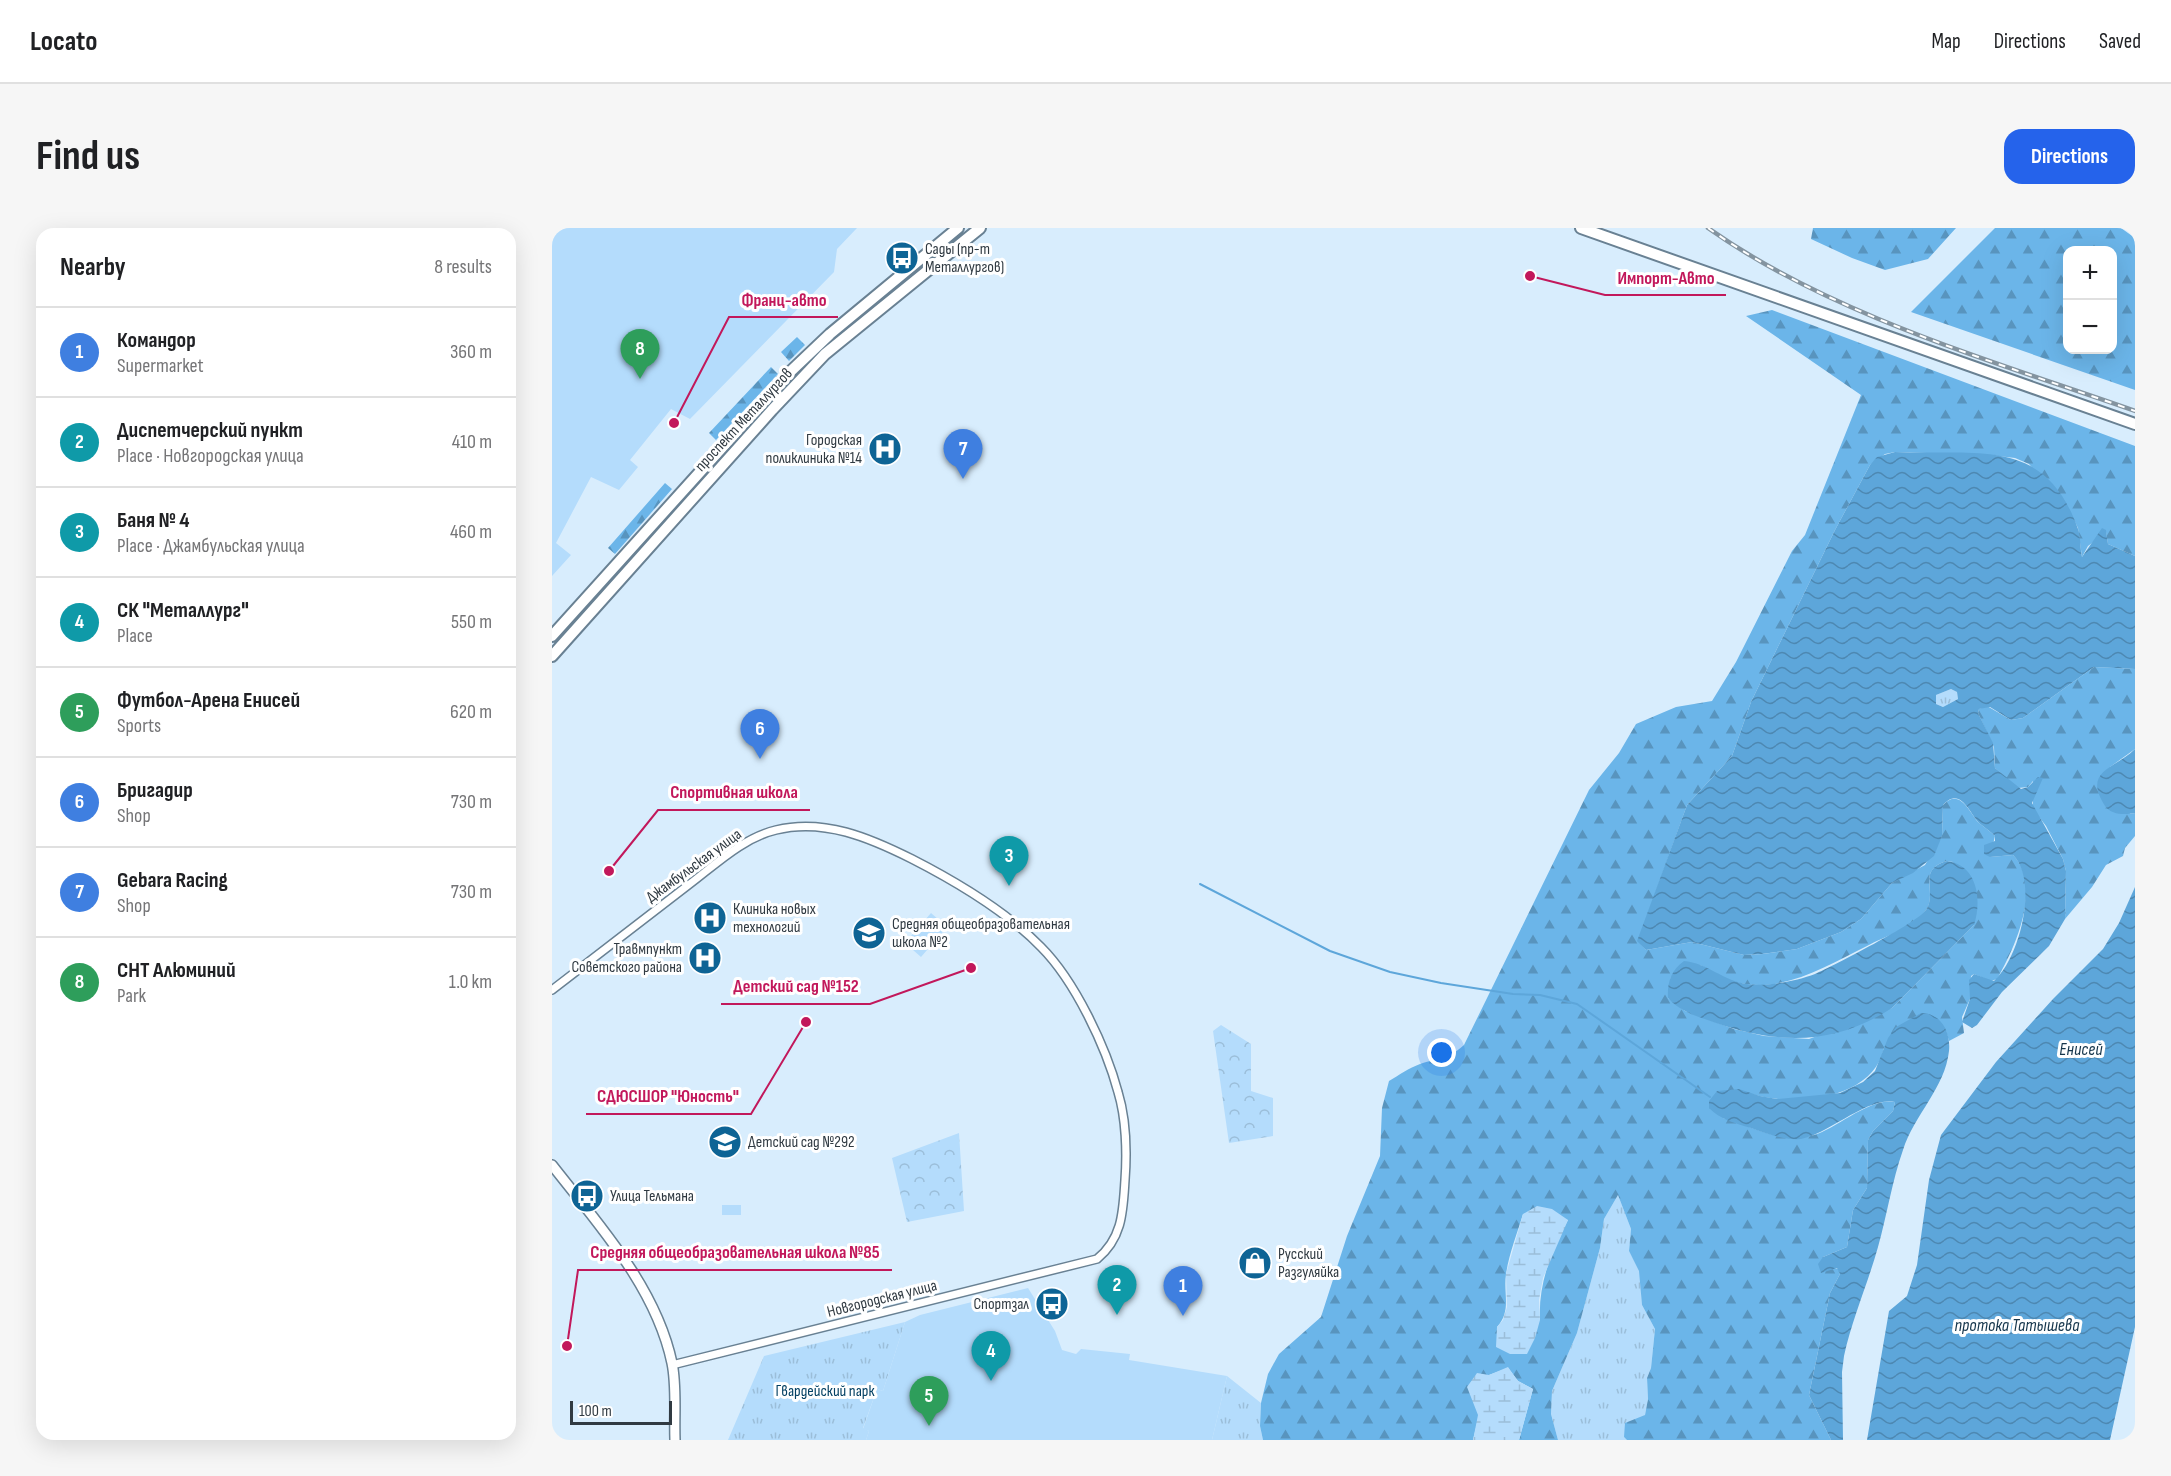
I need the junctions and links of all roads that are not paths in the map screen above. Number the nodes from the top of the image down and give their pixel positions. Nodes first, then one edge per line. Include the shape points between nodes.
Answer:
1 (958, 228) edge
2 (980, 228) edge
3 (1581, 228) edge
4 (2135, 424) edge
5 (552, 636) edge
6 (552, 656) edge
7 (552, 990) edge
8 (552, 1165) edge
9 (1097, 1259) joint
10 (672, 1365) junction
11 (675, 1440) edge

1 - 5 main road, проспект Металлургов via 791,371
2 - 6 main road, проспект Металлургов via 825,354
3 - 4 main road
7 - 9 street, Джамбульская улица via 761,834 816,826 891,848 959,885 1024,930 1051,957 1077,996 1119,1093 1122,1124 1125,1174 1121,1220 1110,1247
8 - 10 main road via 637,1278
9 - 10 street, Новгородская улица
10 - 11 main road

